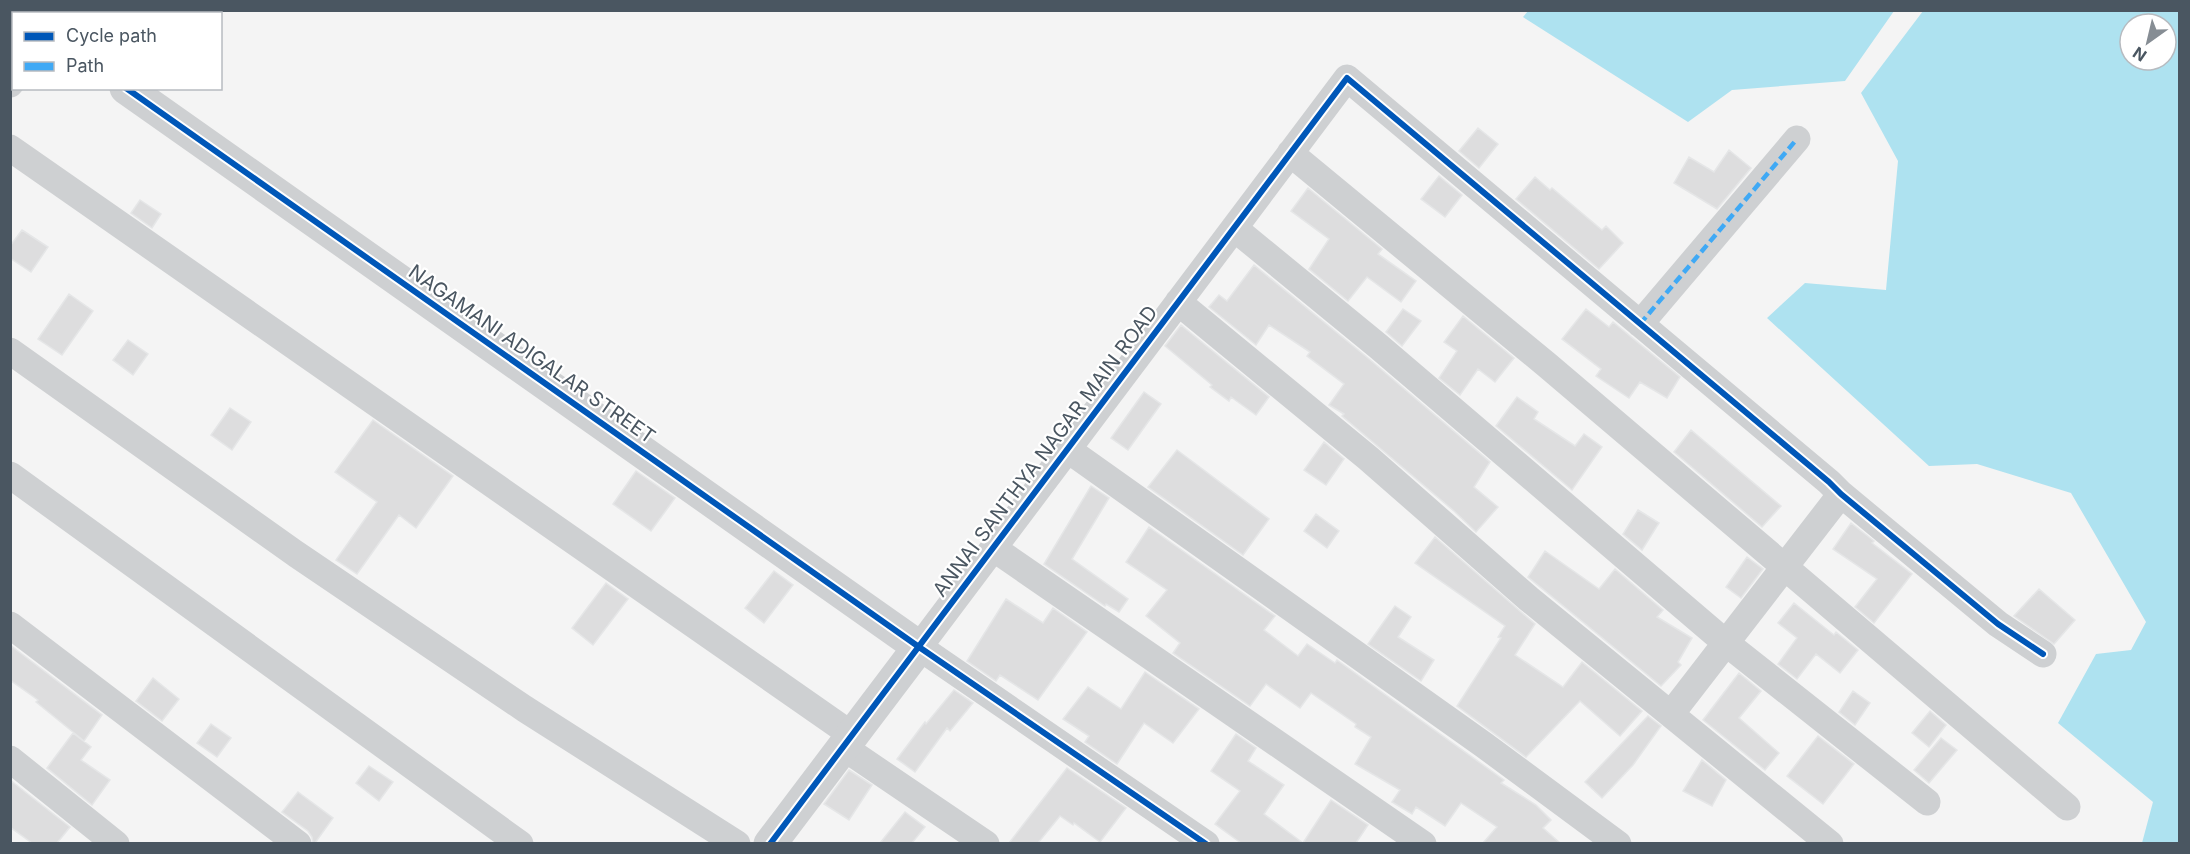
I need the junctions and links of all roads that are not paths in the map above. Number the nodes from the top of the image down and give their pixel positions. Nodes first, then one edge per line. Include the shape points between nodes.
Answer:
1 (129, 90) edge
2 (1797, 139) dead end
3 (10, 148) edge
4 (1290, 153) junction
5 (1234, 228) junction
6 (1178, 302) junction
7 (1641, 324) junction
8 (10, 351) edge
9 (1067, 449) junction
10 (10, 476) edge
11 (1841, 494) junction
12 (993, 548) junction
13 (1785, 567) junction
14 (10, 625) edge
15 (1726, 643) junction
16 (919, 647) junction
17 (2043, 654) dead end
18 (1671, 714) junction
19 (847, 741) junction
20 (10, 759) edge
21 (1927, 802) dead end
22 (2067, 807) dead end
23 (775, 842) edge
24 (116, 843) edge
25 (298, 843) edge
26 (520, 843) edge
27 (737, 843) edge
28 (986, 843) edge
29 (1206, 843) edge
30 (1423, 843) edge
31 (1618, 843) edge
32 (1830, 843) edge

1 - 16 street, NAGAMANI ADIGALAR STREET
2 - 7 street
3 - 19 street
4 - 5 street, ANNAI SANTHYA NAGAR MAIN ROAD
4 - 7 street, ANNAI SANTHYA NAGAR MAIN ROAD via 1347,78
4 - 13 street
5 - 6 street, ANNAI SANTHYA NAGAR MAIN ROAD
5 - 15 street
6 - 9 street, ANNAI SANTHYA NAGAR MAIN ROAD
6 - 18 street
7 - 11 street
8 - 27 street via 326,575 525,709
9 - 12 street, ANNAI SANTHYA NAGAR MAIN ROAD
9 - 31 street
10 - 26 street
11 - 13 street
11 - 17 street via 1998,624
12 - 16 street, ANNAI SANTHYA NAGAR MAIN ROAD
12 - 30 street
13 - 15 street
13 - 22 street
14 - 25 street
15 - 18 street
15 - 21 street
16 - 19 street, ANNAI SANTHYA NAGAR MAIN ROAD
16 - 29 street
18 - 32 street
19 - 23 street, ANNAI SANTHYA NAGAR MAIN ROAD
19 - 28 street
20 - 24 street

